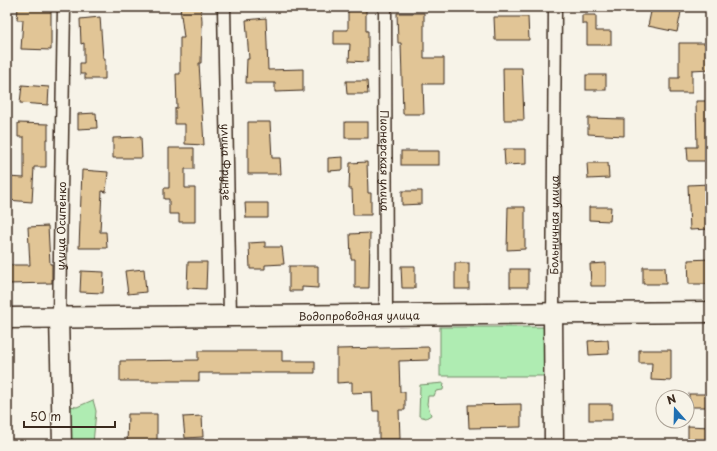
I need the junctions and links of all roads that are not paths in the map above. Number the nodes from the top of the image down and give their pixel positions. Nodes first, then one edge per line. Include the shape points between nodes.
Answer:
1 (64, 7) edge
2 (224, 7) edge
3 (385, 7) edge
4 (555, 7) edge
5 (710, 312) edge
6 (553, 314) junction
7 (386, 315) junction
8 (230, 316) junction
9 (7, 318) edge
10 (59, 318) junction
11 (62, 444) edge
12 (554, 444) edge

1 - 10 street, улица Осипенко
2 - 8 street, улица Фрунзе
3 - 7 street, Пионерская улица
4 - 6 street, Больничная улица
5 - 6 main road, Водопроводная улица
6 - 7 main road, Водопроводная улица
6 - 12 street, Больничная улица
7 - 8 main road, Водопроводная улица
8 - 10 main road, Водопроводная улица
9 - 10 main road, Водопроводная улица
10 - 11 street, улица Осипенко

